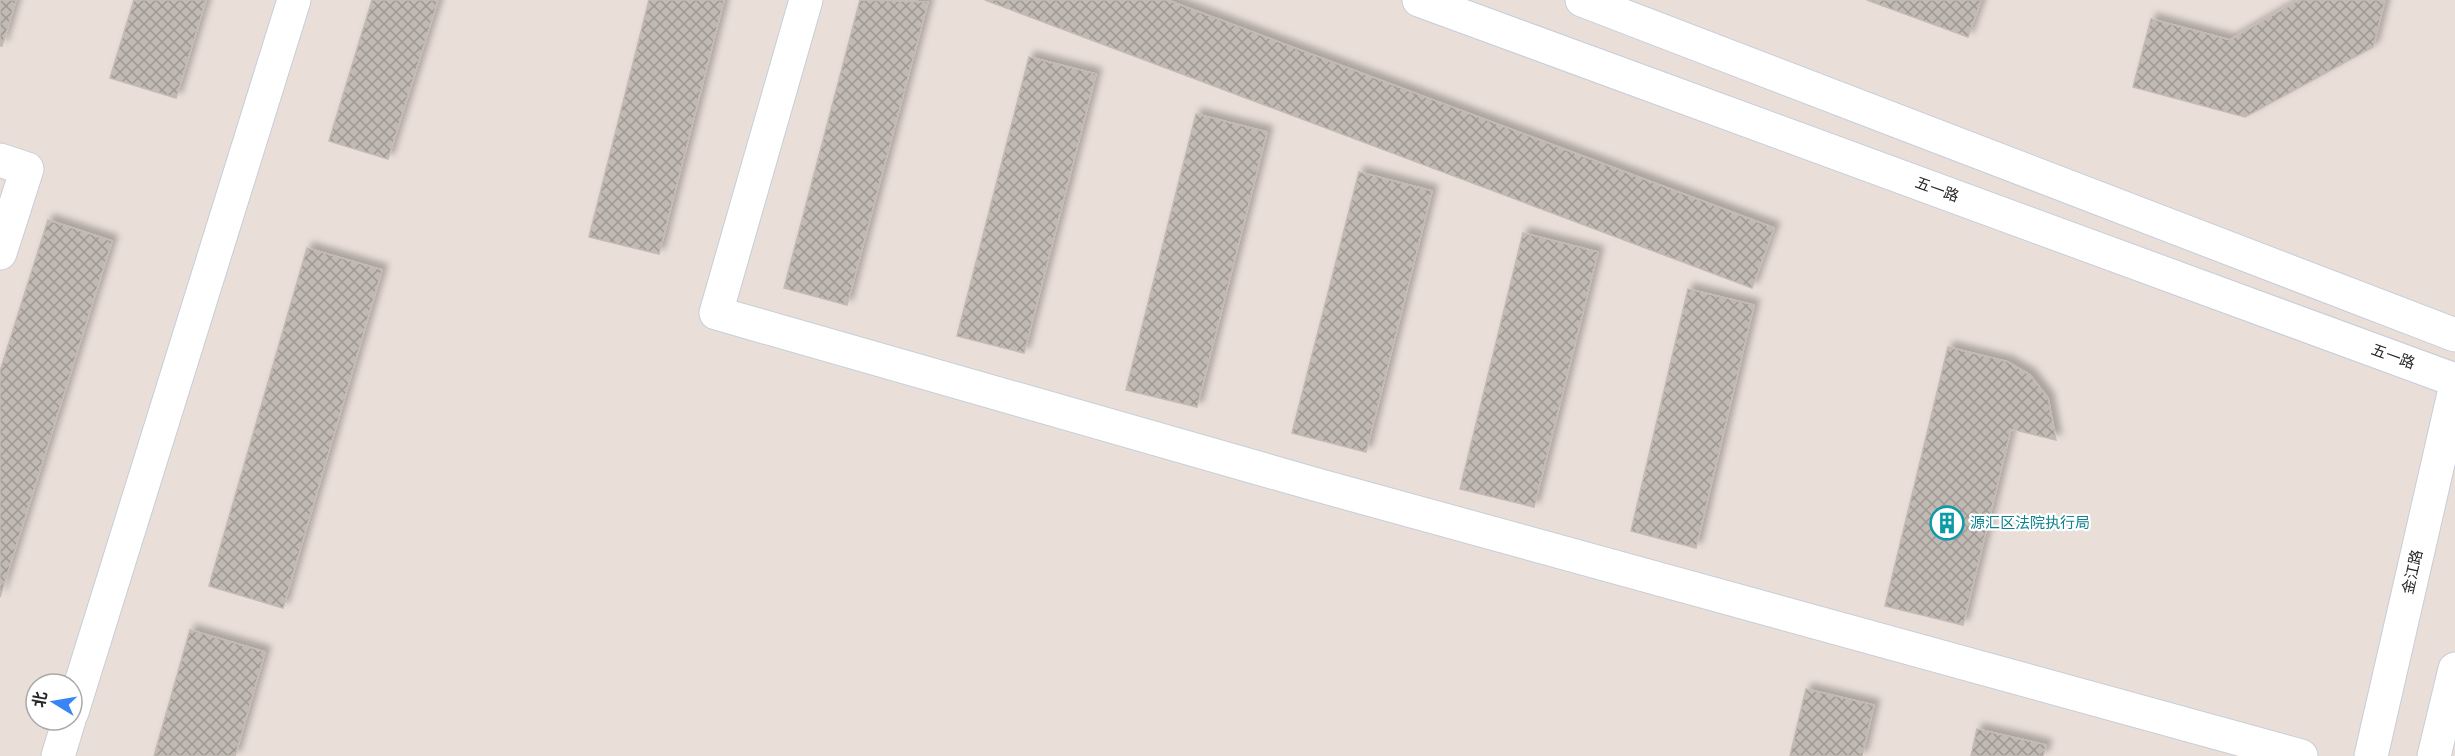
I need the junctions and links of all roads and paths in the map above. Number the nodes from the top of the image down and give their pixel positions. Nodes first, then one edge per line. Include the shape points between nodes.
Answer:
1 (294, 0) edge
2 (806, 0) edge
3 (1419, 0) edge
4 (1582, 0) edge
5 (0, 160) edge
6 (0, 254) edge
7 (2455, 334) edge
8 (2455, 380) edge
9 (2455, 389) edge
10 (2455, 669) edge
11 (84, 674) edge
12 (65, 732) edge
13 (58, 756) edge
14 (2301, 756) edge
15 (2371, 756) edge
16 (2434, 756) edge

1 - 11 street
2 - 14 street via 716,313 1314,484
3 - 8 street, 五一路
4 - 7 street
5 - 6 street via 27,169
9 - 15 street, 金江路
10 - 16 street
12 - 13 street

